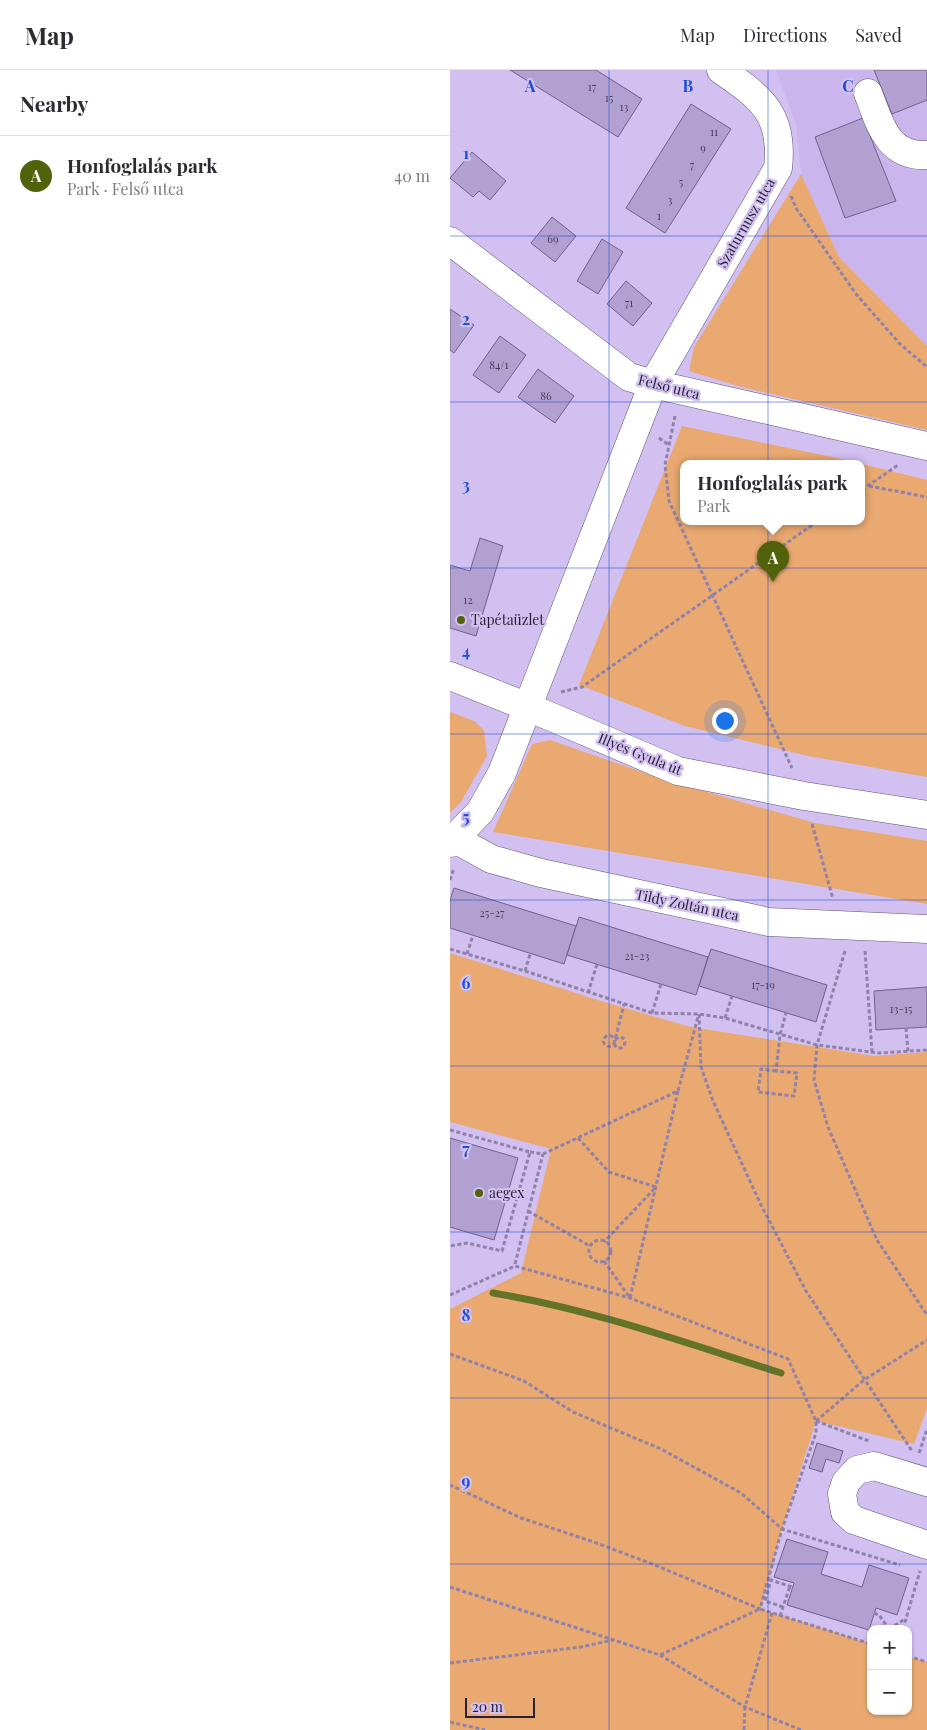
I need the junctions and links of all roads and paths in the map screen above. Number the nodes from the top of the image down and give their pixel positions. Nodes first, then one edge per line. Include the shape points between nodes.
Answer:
1 (721, 70) edge
2 (868, 94) dead end
3 (927, 156) edge
4 (778, 168) junction
5 (450, 241) edge
6 (927, 367) edge
7 (653, 384) junction
8 (682, 391) junction
9 (926, 446) edge
10 (869, 486) junction
11 (865, 488) edge
12 (927, 497) edge
13 (680, 524) edge
14 (680, 525) edge
15 (812, 525) edge
16 (713, 595) junction
17 (450, 676) edge
18 (564, 691) junction
19 (533, 695) junction
20 (568, 696) dead end
21 (785, 770) dead end
22 (804, 796) junction
23 (927, 814) edge
24 (452, 841) edge
25 (846, 926) junction
26 (927, 929) edge
27 (472, 935) dead end
28 (450, 949) edge
29 (467, 954) junction
30 (530, 954) dead end
31 (597, 964) dead end
32 (526, 971) junction
33 (867, 980) dead end
34 (661, 984) dead end
35 (588, 993) junction
36 (732, 996) dead end
37 (624, 1004) junction
38 (652, 1013) junction
39 (786, 1013) dead end
40 (698, 1014) junction
41 (726, 1018) junction
42 (906, 1028) dead end
43 (780, 1034) junction
44 (614, 1042) dead end
45 (817, 1045) junction
46 (927, 1050) edge
47 (908, 1051) junction
48 (872, 1052) junction
49 (776, 1071) junction
50 (678, 1091) junction
51 (450, 1130) edge
52 (578, 1138) junction
53 (530, 1152) junction
54 (543, 1154) junction
55 (656, 1188) junction
56 (528, 1211) junction
57 (604, 1242) junction
58 (450, 1246) edge
59 (590, 1246) junction
60 (604, 1261) junction
61 (515, 1264) dead end
62 (450, 1295) edge
63 (630, 1298) junction
64 (927, 1315) edge
65 (927, 1340) edge
66 (450, 1354) edge
67 (864, 1380) junction
68 (816, 1421) junction
69 (922, 1471) edge
70 (450, 1485) edge
71 (782, 1529) junction
72 (927, 1545) edge
73 (901, 1566) dead end
74 (927, 1573) edge
75 (450, 1587) edge
76 (783, 1607) junction
77 (760, 1610) junction
78 (772, 1613) junction
79 (874, 1614) dead end
80 (780, 1616) junction
81 (906, 1618) junction
82 (886, 1625) edge
83 (895, 1625) edge
84 (904, 1625) edge
85 (614, 1640) junction
86 (865, 1642) edge
87 (660, 1655) junction
88 (912, 1657) edge
89 (927, 1662) edge
90 (450, 1663) edge
91 (745, 1707) junction
92 (450, 1722) edge
93 (485, 1730) edge
94 (744, 1730) edge
95 (801, 1730) edge

1 - 4 street, Szaturnusz utca via 757,97 771,114 779,136
2 - 3 street via 883,132 895,147
4 - 6 path via 796,208 851,287 900,344
4 - 7 street, Szaturnusz utca
5 - 7 street, Felső utca via 629,377
7 - 8 street, Felső utca
7 - 19 street, Szaturnusz utca
8 - 9 street, Felső utca
8 - 13 path via 665,465 669,501
9 - 10 path
10 - 11 path
10 - 12 path
14 - 16 path
15 - 16 path
16 - 18 path via 582,687
16 - 21 path via 794,772
17 - 19 street, Illyés Gyula út
18 - 19 path
18 - 19 path
18 - 20 path
19 - 22 street, Illyés Gyula út via 678,771
19 - 24 street, Tildy Zoltán utca via 502,772 480,812
22 - 23 street, Illyés Gyula út
22 - 25 path
24 - 25 street, Tildy Zoltán utca via 491,859 541,873 769,922
25 - 26 street, Tildy Zoltán utca
25 - 45 path
27 - 29 path
28 - 29 path
29 - 32 path
30 - 32 path
31 - 35 path
32 - 35 path
33 - 48 path
34 - 38 path
35 - 37 path
36 - 41 path
37 - 38 path
37 - 44 path
38 - 40 path
39 - 43 path
40 - 41 path
40 - 50 path
40 - 67 path via 701,1067 739,1158 806,1291
41 - 43 path
42 - 47 path
43 - 45 path
43 - 49 path
45 - 48 path
45 - 64 path via 814,1080 828,1127 877,1240
46 - 47 path
47 - 48 path
49 - 49 path via 797,1073 794,1096 758,1092 760,1069
50 - 52 path
50 - 55 path
51 - 53 path
52 - 54 path
52 - 55 path via 609,1172
53 - 54 path
53 - 58 path via 502,1251 467,1243
54 - 56 path
55 - 57 path
55 - 63 path
56 - 59 path
56 - 61 path
57 - 59 path via 595,1241
57 - 60 path via 610,1249
59 - 60 path via 592,1258 597,1262
60 - 63 path
62 - 63 path via 515,1266
63 - 68 path via 788,1359
65 - 67 path
66 - 71 path via 524,1382 573,1412 661,1449 741,1492
67 - 68 path
67 - 69 path via 893,1420
68 - 71 path via 816,1433
69 - 72 street via 874,1466 857,1470 846,1482 842,1494 845,1512 854,1520
70 - 77 path via 520,1518 655,1565
71 - 73 path
71 - 77 path
74 - 81 path via 920,1571
75 - 85 path
76 - 76 path via 791,1586 772,1580 765,1601
76 - 80 path
77 - 78 path
77 - 87 path
78 - 80 path
78 - 91 path
79 - 82 path via 878,1614
80 - 86 path
81 - 83 path
81 - 84 path
85 - 87 path
85 - 90 path
87 - 91 path
88 - 89 path
91 - 94 path
91 - 95 path
92 - 93 path

